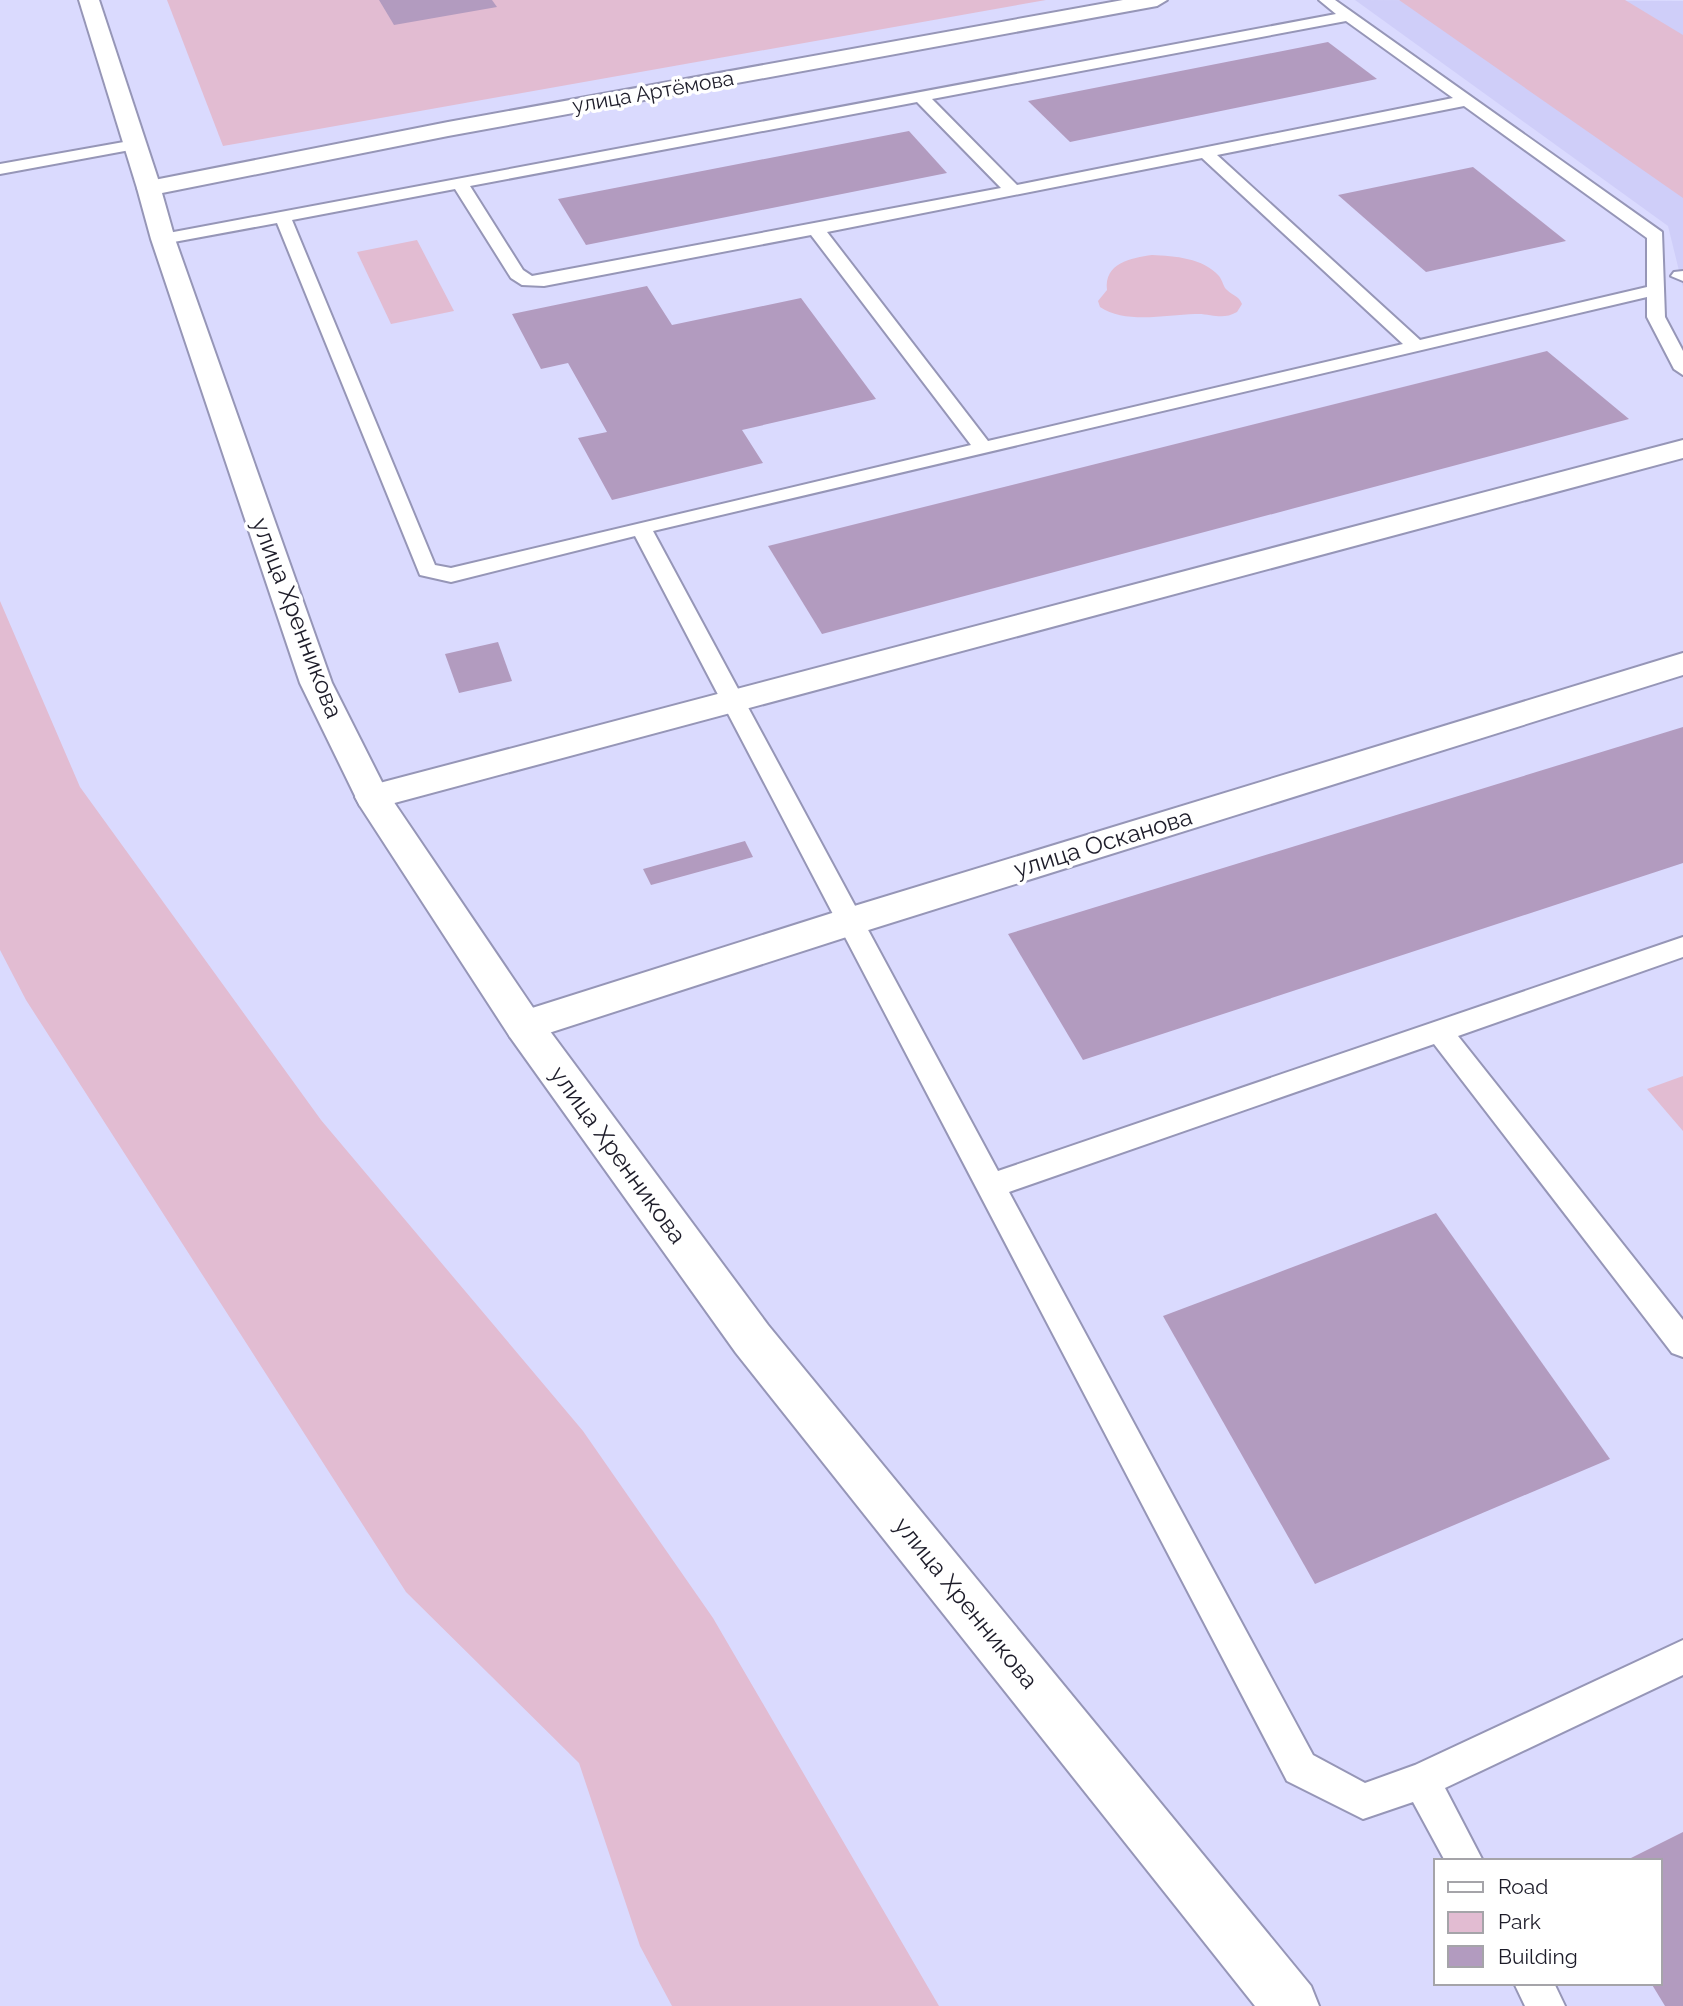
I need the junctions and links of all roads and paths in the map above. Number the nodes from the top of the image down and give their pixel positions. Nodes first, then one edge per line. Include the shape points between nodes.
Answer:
1 (89, 0) edge
2 (1157, 0) edge
3 (1326, 0) edge
4 (1349, 16) junction
5 (922, 98) junction
6 (1468, 100) junction
7 (135, 145) junction
8 (1206, 153) junction
9 (0, 169) edge
10 (460, 184) junction
11 (149, 188) junction
12 (1013, 191) junction
13 (283, 217) junction
14 (815, 228) junction
15 (163, 239) junction
16 (1656, 290) junction
17 (1416, 346) junction
18 (1683, 369) edge
19 (984, 448) junction
20 (1683, 449) edge
21 (641, 528) junction
22 (1683, 664) edge
23 (731, 703) junction
24 (372, 797) junction
25 (851, 921) junction
26 (1683, 947) edge
27 (524, 1026) junction
28 (1439, 1031) junction
29 (991, 1186) junction
30 (1683, 1343) edge
31 (1683, 1657) edge
32 (1420, 1781) junction
33 (1464, 1859) edge
34 (1534, 1985) edge
35 (1291, 2006) edge
36 (1546, 2006) edge

1 - 7 street, улица Хренникова
2 - 11 street, улица Артёмова
3 - 4 lane
4 - 5 lane
4 - 6 lane
5 - 10 lane
5 - 12 lane
6 - 8 lane
6 - 16 lane via 1656,236
7 - 9 lane
7 - 11 street, улица Хренникова
8 - 12 lane
8 - 17 lane
10 - 13 lane
10 - 14 lane via 517,274 528,281
11 - 15 street, улица Хренникова
12 - 14 lane
13 - 15 lane
13 - 21 lane via 427,570 451,575
14 - 19 lane
15 - 24 street, улица Хренникова via 316,683
16 - 17 lane
16 - 18 lane via 1656,317
17 - 19 lane
19 - 21 lane
20 - 23 street
21 - 23 lane
22 - 25 street, улица Осканова
23 - 24 street
23 - 25 lane
24 - 27 street, улица Хренникова
25 - 27 street, улица Осканова
25 - 29 lane
26 - 28 lane
27 - 35 street, улица Хренникова via 752,1339
28 - 29 lane
28 - 30 lane
29 - 32 lane via 1300,1768 1363,1801
31 - 32 lane
32 - 33 lane
34 - 36 lane

